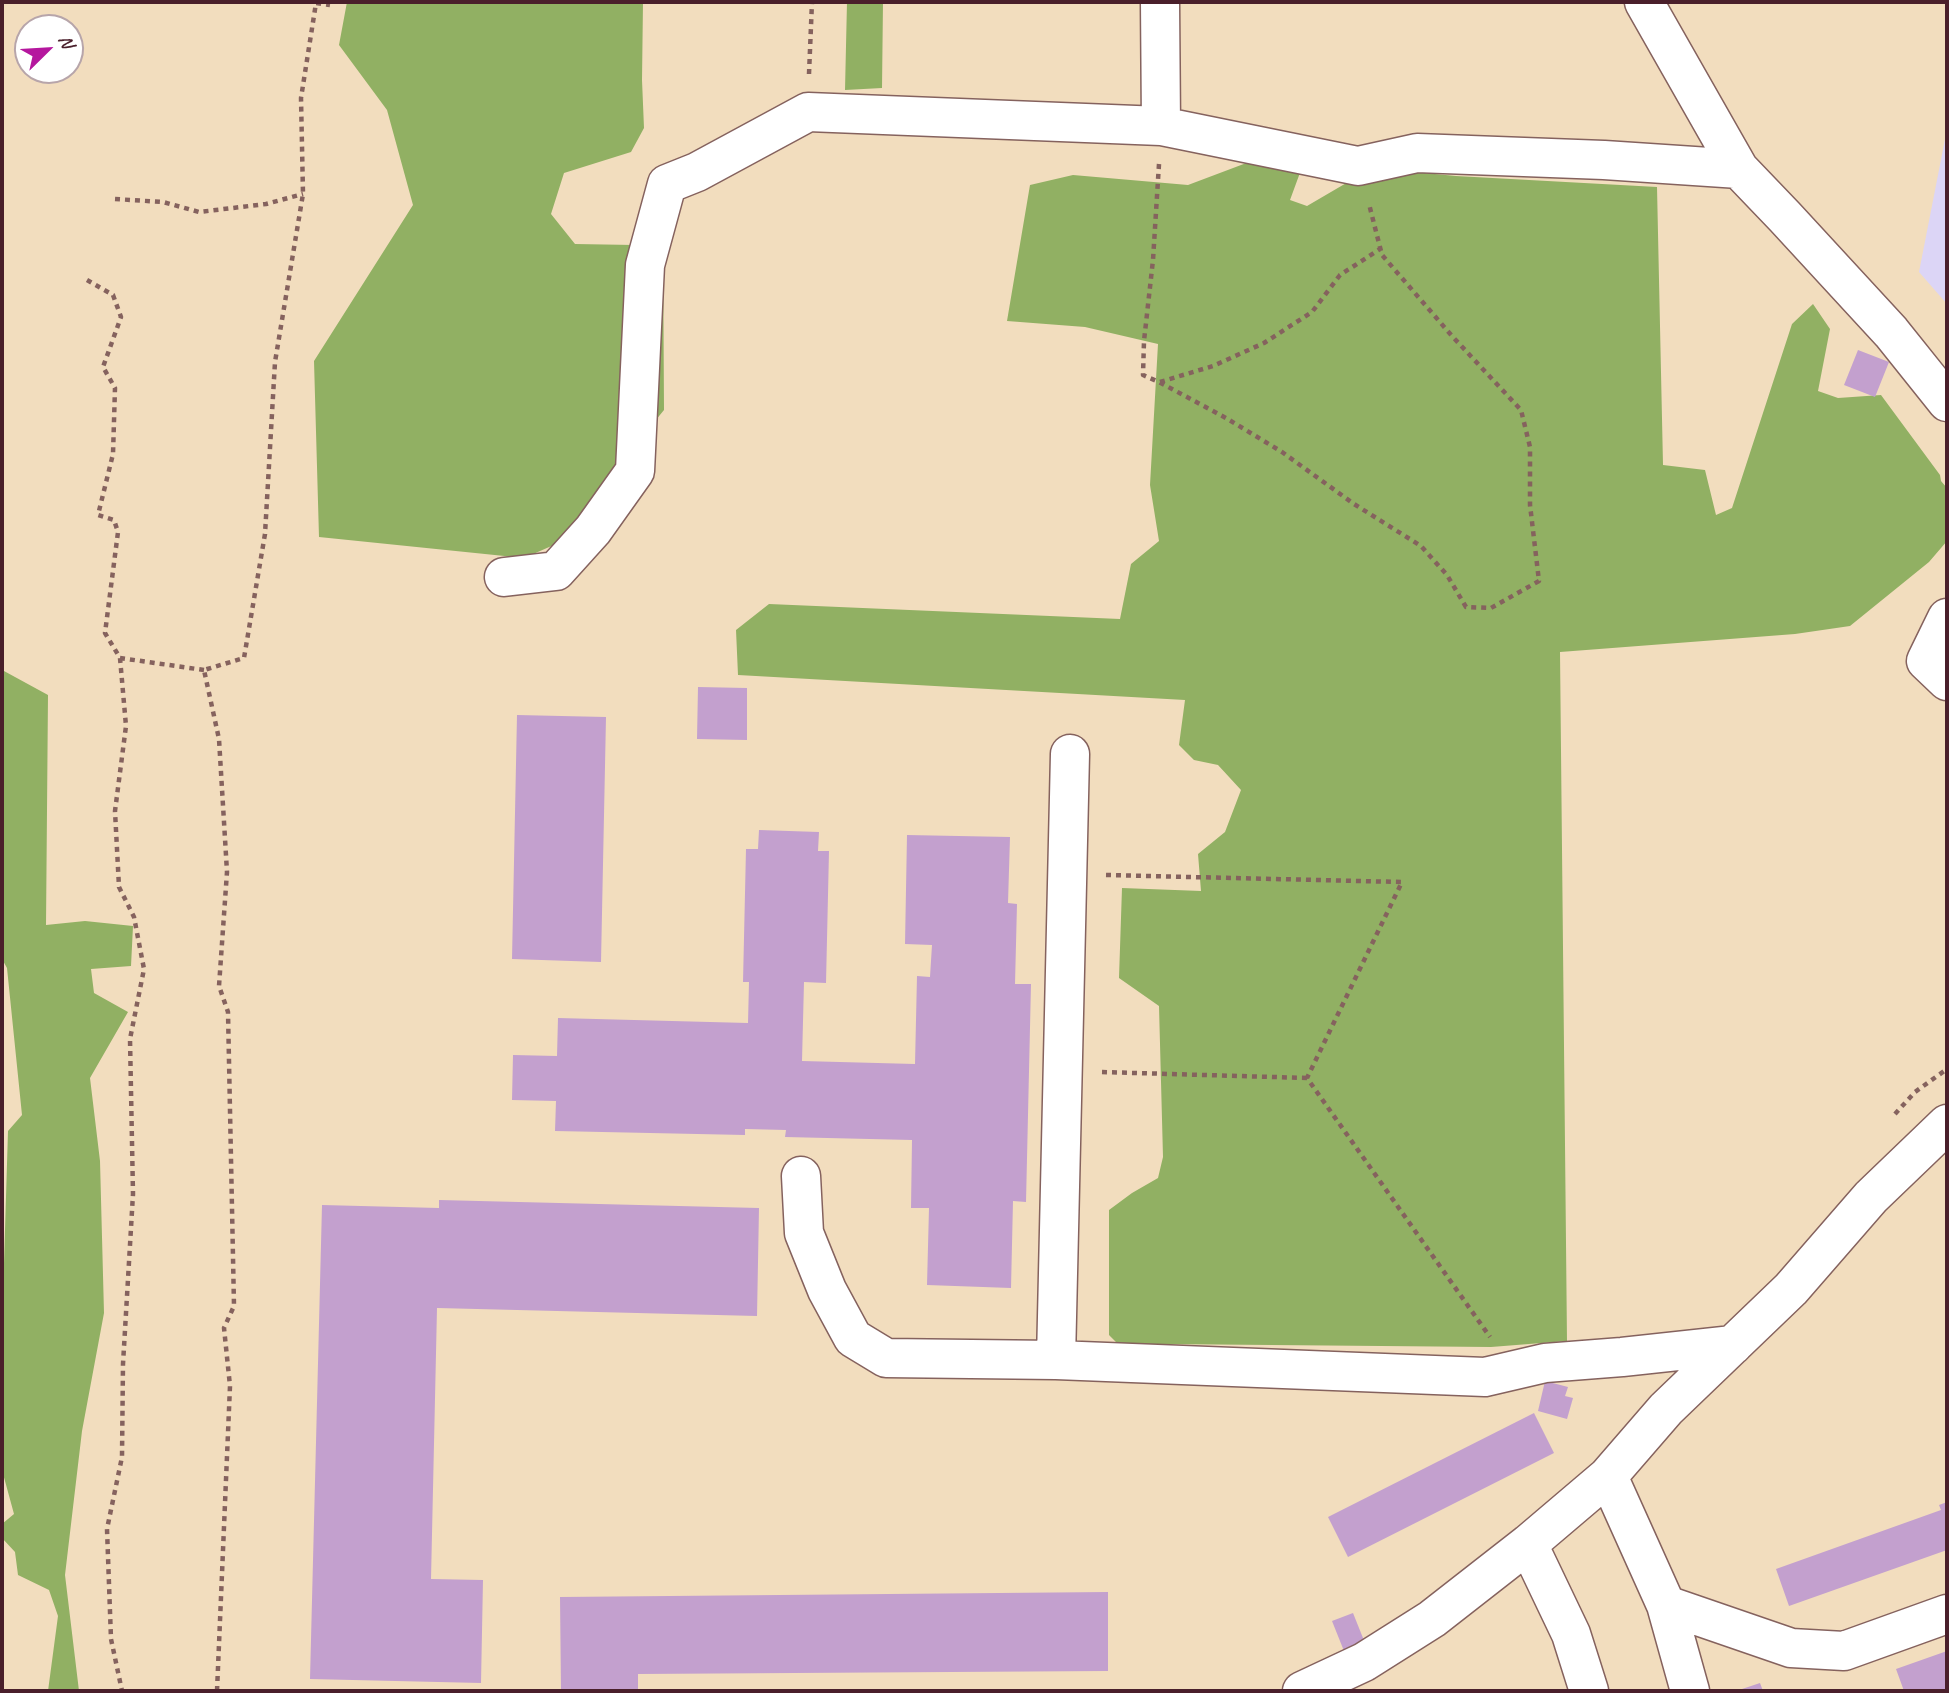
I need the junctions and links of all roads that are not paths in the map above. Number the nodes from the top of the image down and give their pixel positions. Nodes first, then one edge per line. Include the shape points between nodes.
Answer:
1 (1160, 2) edge
2 (1644, 2) edge
3 (1161, 126) junction
4 (1739, 169) junction
5 (1947, 402) edge
6 (504, 577) dead end
7 (1947, 618) edge
8 (1947, 681) edge
9 (1070, 754) dead end
10 (1947, 1124) edge
11 (801, 1176) dead end
12 (1733, 1345) junction
13 (1056, 1360) junction
14 (1608, 1476) junction
15 (1528, 1545) junction
16 (1666, 1605) junction
17 (1947, 1615) edge
18 (1301, 1691) edge
19 (1589, 1691) edge
20 (1690, 1691) edge

1 - 3 street
2 - 4 street
3 - 4 street via 1358,166 1417,153
3 - 6 street via 808,112 667,184 645,265 635,471 593,530 556,571
4 - 5 street via 1891,332
7 - 8 street via 1926,661
9 - 13 street
10 - 12 street via 1871,1197 1791,1289
11 - 13 street via 804,1233 853,1338 886,1358
12 - 13 street via 1545,1363 1485,1377
12 - 14 street via 1666,1409
14 - 15 street
14 - 16 street
15 - 18 street via 1432,1619 1364,1662
15 - 19 street via 1571,1634
16 - 17 street via 1791,1648 1844,1651
16 - 20 street

